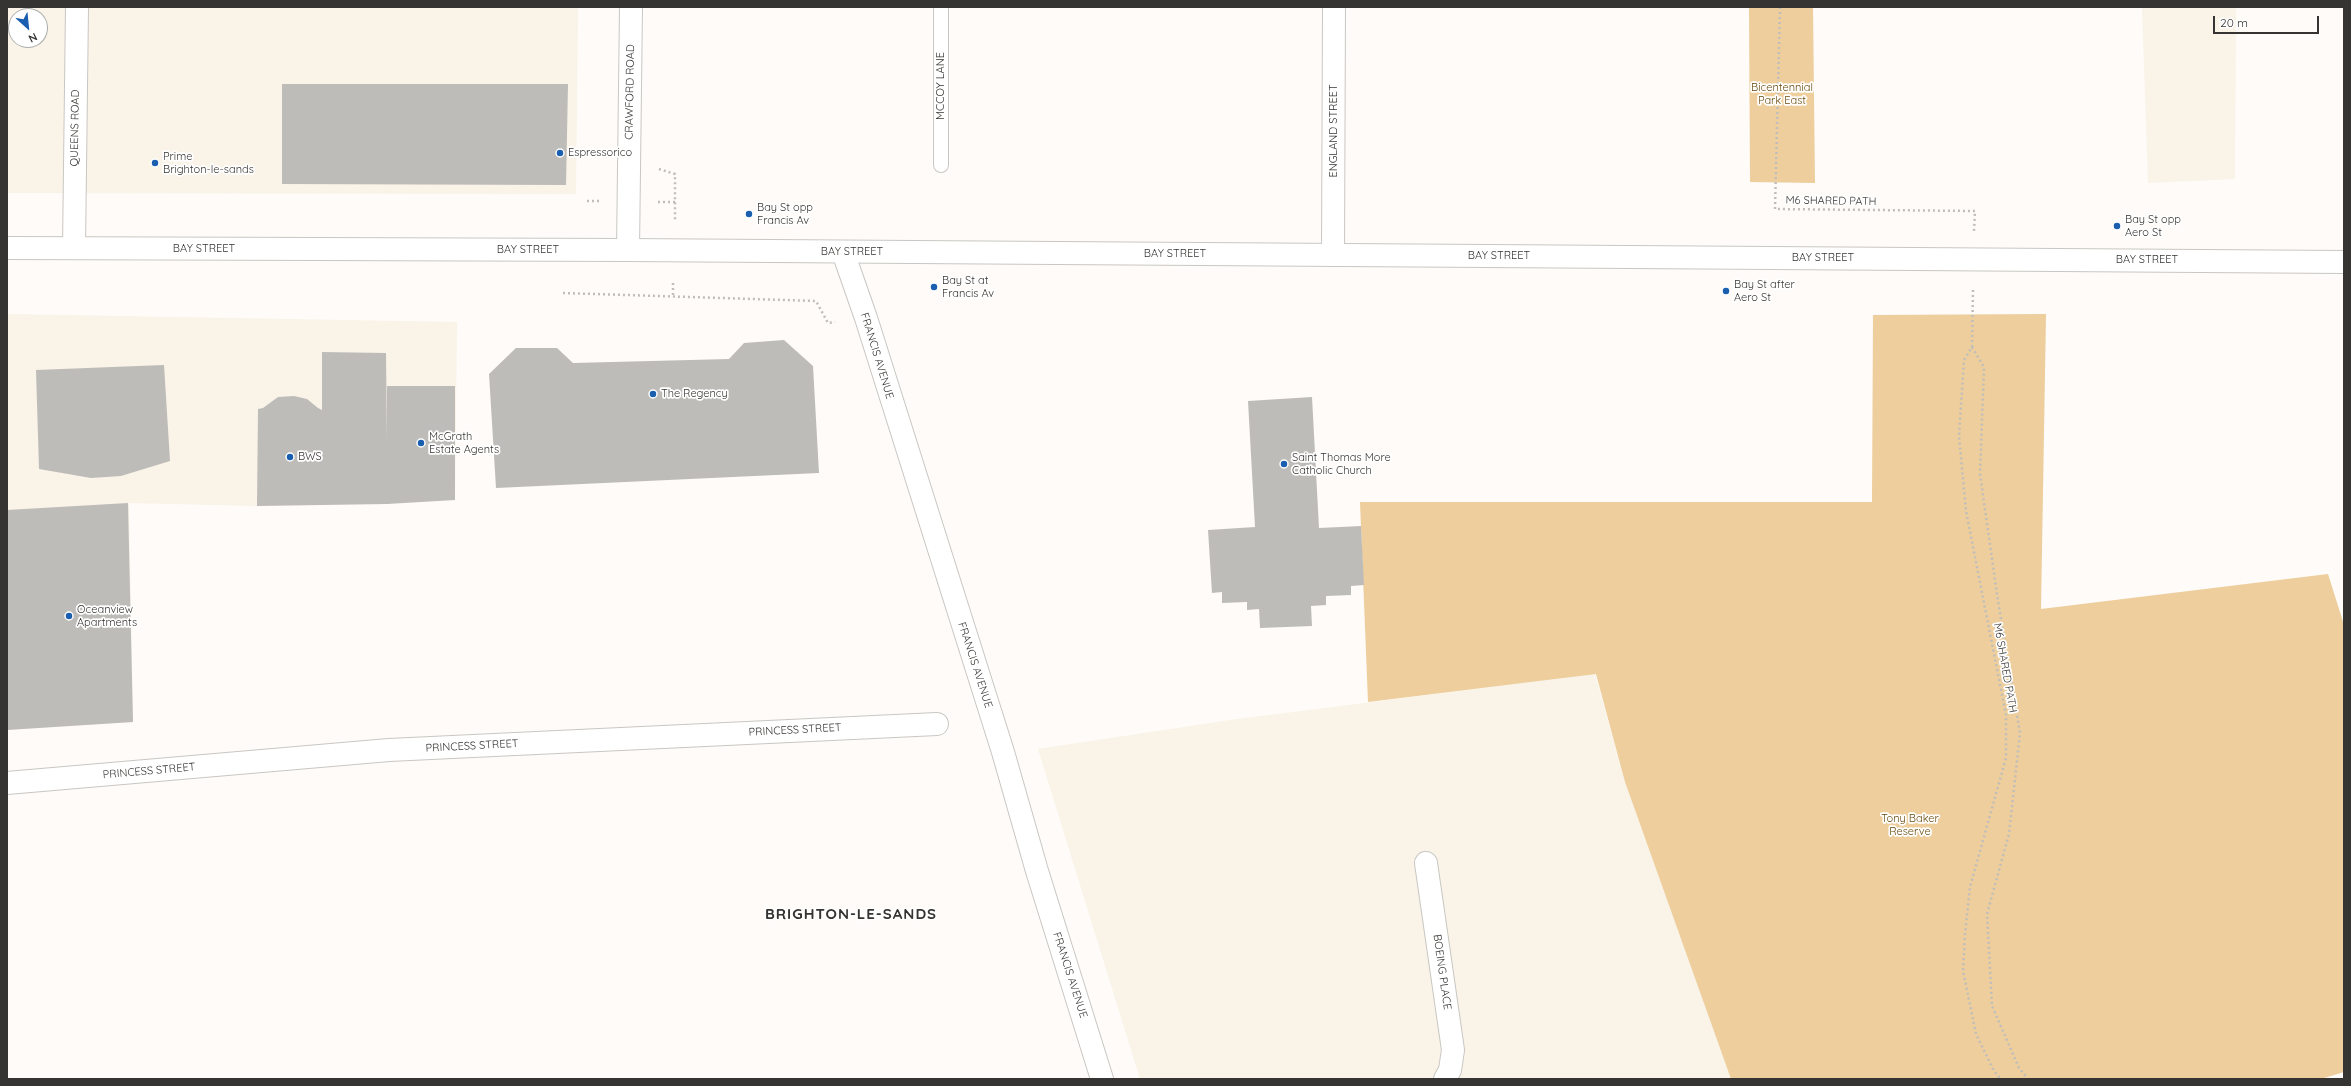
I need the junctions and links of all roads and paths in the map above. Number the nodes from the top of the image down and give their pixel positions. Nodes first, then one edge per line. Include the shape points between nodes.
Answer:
1 (77, 7) edge
2 (631, 7) edge
3 (941, 7) edge
4 (1334, 7) edge
5 (1780, 7) edge
6 (941, 165) dead end
7 (675, 174) dead end
8 (675, 202) dead end
9 (1974, 230) dead end
10 (7, 248) edge
11 (74, 248) junction
12 (628, 250) junction
13 (843, 252) junction
14 (1333, 255) junction
15 (2344, 262) edge
16 (1973, 291) dead end
17 (562, 293) dead end
18 (866, 318) junction
19 (1972, 347) junction
20 (937, 724) dead end
21 (7, 783) edge
22 (1426, 863) dead end
23 (1102, 1079) edge
24 (1445, 1079) edge
25 (2001, 1079) edge
26 (2028, 1079) edge

1 - 11 street, QUEENS ROAD
2 - 12 street, CRAWFORD ROAD
3 - 6 lane, MCCOY LANE
4 - 14 street, ENGLAND STREET
5 - 9 path, M6 SHARED PATH via 1775,209 1975,211
7 - 8 path
10 - 11 street, BAY STREET
11 - 12 street, BAY STREET
12 - 13 street, BAY STREET
13 - 14 street, BAY STREET
13 - 18 street, FRANCIS AVENUE
14 - 15 street, BAY STREET
16 - 19 path, M6 SHARED PATH
17 - 18 path via 816,301 828,323
18 - 23 street, FRANCIS AVENUE via 1003,752
19 - 25 path, M6 SHARED PATH via 1964,360 1959,436 1966,511 2006,715 2006,758 1970,887 1963,971 1976,1034 1994,1071
19 - 26 path, M6 SHARED PATH via 1984,367 1980,474 2020,733 2009,834 1986,914 1992,1006 2019,1068
20 - 21 street, PRINCESS STREET via 389,750
22 - 24 street, BOEING PLACE via 1453,1050 1450,1070

